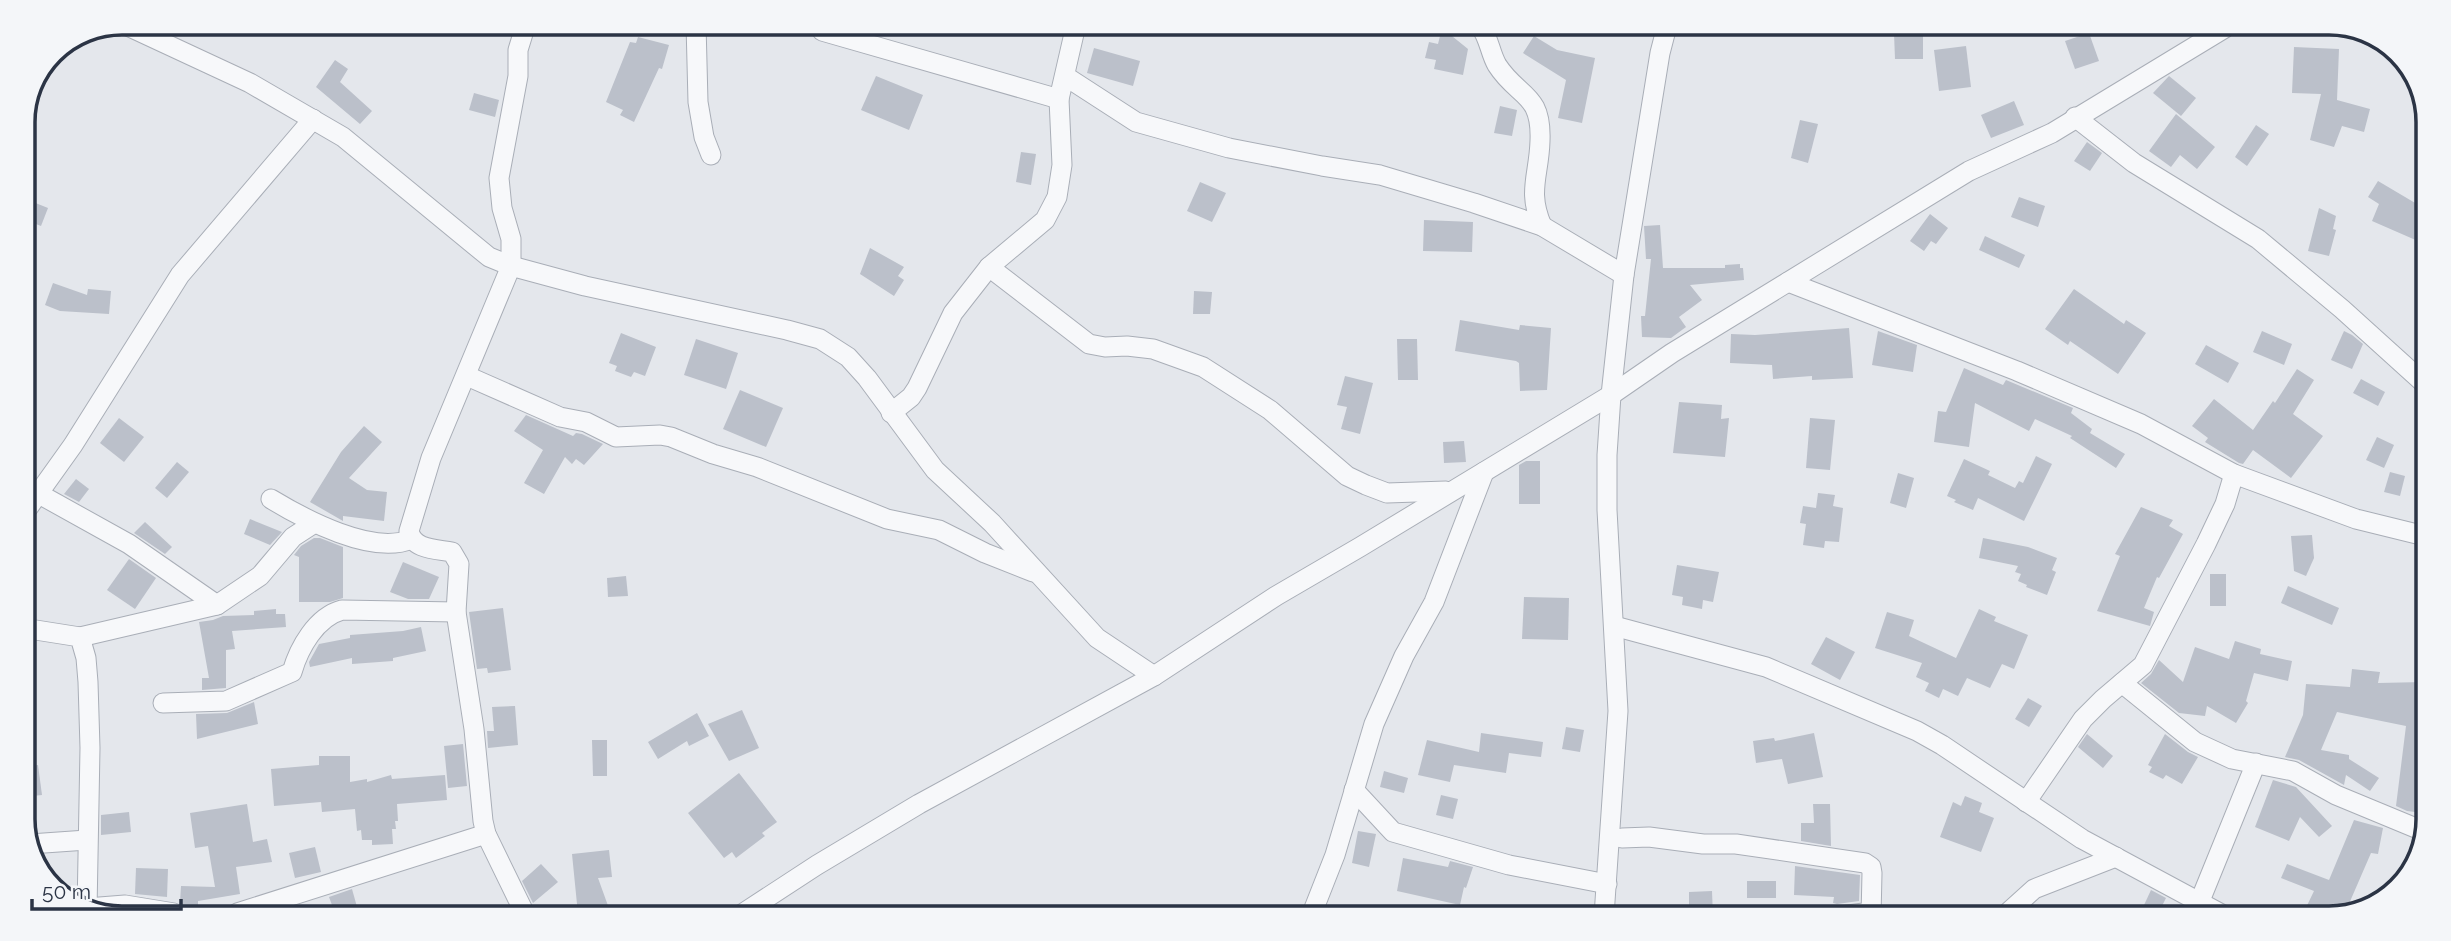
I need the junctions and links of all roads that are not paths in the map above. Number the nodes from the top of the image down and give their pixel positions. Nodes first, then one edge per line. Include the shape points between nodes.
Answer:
1 (147, 35) edge
2 (522, 35) edge
3 (696, 35) edge
4 (836, 35) edge
5 (1074, 35) edge
6 (1484, 35) edge
7 (1665, 35) edge
8 (2213, 35) edge
9 (1065, 76) junction
10 (1059, 99) junction
11 (2075, 117) junction
12 (313, 119) junction
13 (711, 155) dead end
14 (1542, 226) junction
15 (511, 266) junction
16 (989, 267) junction
17 (1624, 275) junction
18 (1788, 282) junction
19 (467, 376) junction
20 (2416, 376) edge
21 (1611, 395) junction
22 (891, 413) junction
23 (1485, 472) junction
24 (2234, 474) junction
25 (1451, 490) junction
26 (39, 494) junction
27 (35, 499) edge
28 (271, 499) dead end
29 (313, 524) junction
30 (2416, 534) edge
31 (411, 539) junction
32 (1038, 574) junction
33 (217, 605) junction
34 (456, 612) junction
35 (1614, 626) junction
36 (35, 630) edge
37 (80, 637) junction
38 (1154, 676) junction
39 (2122, 683) junction
40 (163, 703) dead end
41 (2256, 763) junction
42 (1354, 790) junction
43 (2026, 802) junction
44 (2415, 828) edge
45 (486, 834) junction
46 (1622, 838) dead end
47 (87, 840) junction
48 (39, 843) edge
49 (2116, 857) junction
50 (1607, 884) junction
51 (87, 898) edge
52 (259, 906) edge
53 (521, 906) edge
54 (754, 906) edge
55 (1315, 906) edge
56 (1605, 906) edge
57 (1872, 906) edge
58 (2016, 906) edge
59 (2191, 906) edge
60 (2199, 906) edge

1 - 12 street via 250,83
2 - 15 street via 499,178 511,239
3 - 13 street via 698,102
4 - 10 street
5 - 9 street
6 - 14 street via 1495,62 1532,101 1538,116 1540,141 1533,197
7 - 17 street
8 - 11 street
9 - 10 street
9 - 14 street via 1136,122 1229,148 1380,175
10 - 16 street via 1062,166 1057,197 1045,220
11 - 18 street via 2052,133 1969,171
11 - 20 street via 2134,163 2258,239
12 - 15 street via 343,137 489,257
12 - 26 street via 180,275
14 - 17 street
15 - 19 street
15 - 22 street via 820,339 848,357
16 - 22 street via 953,313 911,397
16 - 25 street via 1089,344 1153,349 1203,367 1270,410 1347,476 1387,493
17 - 21 street
18 - 21 street
18 - 24 street via 2141,424
19 - 31 street via 431,458
19 - 32 street via 616,437 671,437 887,519 939,530
21 - 23 street
21 - 35 street via 1607,510
22 - 32 street via 935,470
23 - 25 street
23 - 42 street via 1434,602 1374,724
24 - 30 street via 2356,519
24 - 39 street via 2206,544 2143,665
25 - 38 street
26 - 27 street
26 - 33 street via 129,544
28 - 29 street
29 - 31 street via 380,544
29 - 33 street via 293,537 260,576
31 - 34 street via 456,556
32 - 38 street via 1097,638
33 - 37 street
34 - 40 street via 331,613 298,651 292,672 226,701
34 - 45 street
35 - 43 street via 1766,667 1917,731
35 - 50 street via 1618,711
36 - 37 street
37 - 47 street via 88,682
38 - 54 street via 919,804
39 - 41 street via 2195,742 2232,759
39 - 43 street via 2083,719
41 - 44 street via 2293,771 2347,800
41 - 60 street
42 - 50 street via 1393,832 1509,865
42 - 55 street
43 - 49 street
45 - 52 street
45 - 53 street
46 - 57 street via 1736,844 1865,863 1872,873
47 - 48 street
47 - 51 street
49 - 58 street via 2034,889
49 - 59 street
50 - 56 street

